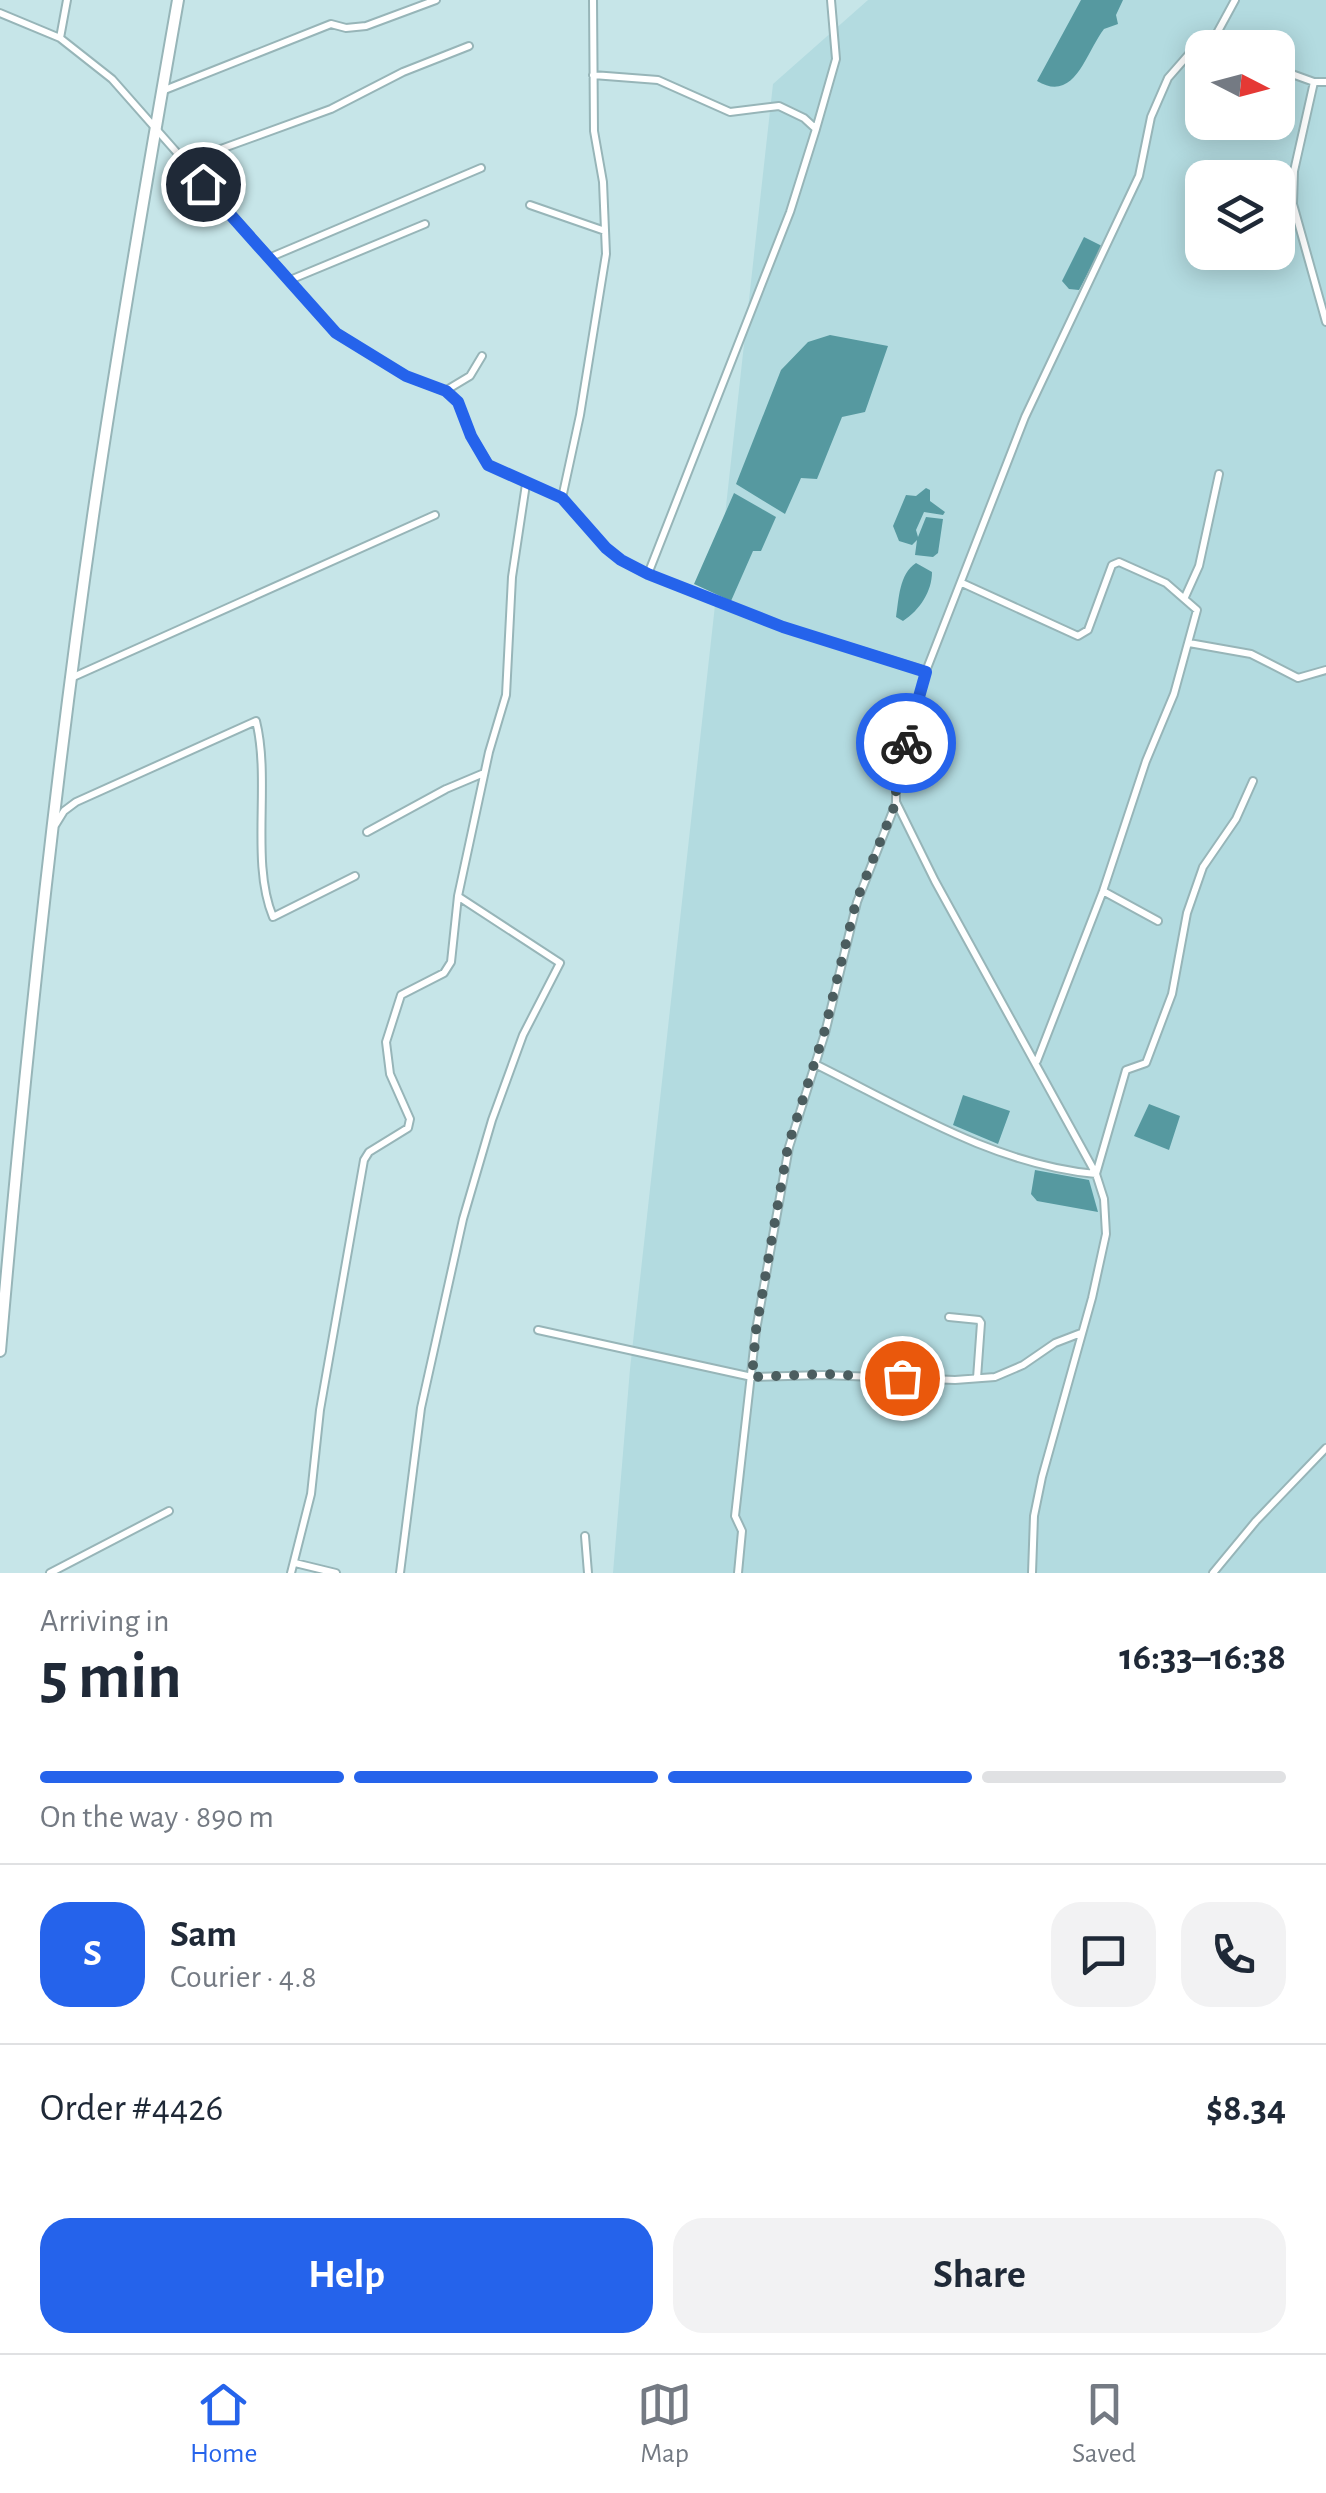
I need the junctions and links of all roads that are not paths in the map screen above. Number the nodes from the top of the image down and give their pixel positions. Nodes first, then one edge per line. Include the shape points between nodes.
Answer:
1 (67, 0) edge
2 (178, 0) edge
3 (436, 0) edge
4 (592, 0) edge
5 (831, 0) edge
6 (1235, 0) edge
7 (0, 14) edge
8 (1217, 30) edge
9 (60, 38) junction
10 (468, 46) dead end
11 (1185, 59) edge
12 (593, 75) junction
13 (1295, 75) edge
14 (1314, 82) junction
15 (1326, 82) edge
16 (162, 91) junction
17 (816, 129) junction
18 (156, 132) junction
19 (185, 162) junction
20 (481, 168) dead end
21 (530, 205) dead end
22 (425, 224) dead end
23 (606, 231) junction
24 (271, 257) junction
25 (290, 280) junction
26 (1326, 322) edge
27 (482, 356) dead end
28 (446, 391) junction
29 (1219, 474) dead end
30 (526, 484) junction
31 (562, 498) junction
32 (435, 515) dead end
33 (648, 574) junction
34 (962, 583) junction
35 (1186, 597) junction
36 (1189, 643) junction
37 (1326, 670) edge
38 (926, 672) junction
39 (71, 678) junction
40 (485, 773) junction
41 (1253, 781) dead end
42 (896, 802) junction
43 (53, 829) junction
44 (367, 832) dead end
45 (355, 876) dead end
46 (1103, 890) junction
47 (458, 896) junction
48 (1158, 921) dead end
49 (1036, 1062) junction
50 (815, 1064) junction
51 (1096, 1174) junction
52 (949, 1316) dead end
53 (538, 1330) dead end
54 (1082, 1332) junction
55 (0, 1351) edge
56 (752, 1377) junction
57 (977, 1378) junction
58 (1326, 1448) edge
59 (169, 1511) dead end
60 (584, 1536) dead end
61 (295, 1563) junction
62 (50, 1573) edge
63 (292, 1573) edge
64 (336, 1573) edge
65 (400, 1573) edge
66 (588, 1573) edge
67 (738, 1573) edge
68 (1032, 1573) edge
69 (1213, 1573) edge

1 - 9 street
2 - 16 main road
3 - 16 street via 366,26 331,24
4 - 12 street
5 - 17 street via 836,60
6 - 8 street
7 - 9 street
9 - 18 street via 112,80
10 - 19 street via 331,108
11 - 34 street via 1168,78 1139,176 1024,417
12 - 17 street via 658,80 730,112 779,106
12 - 23 street
13 - 14 street
14 - 15 street
14 - 26 street via 1294,171 1294,204
16 - 18 main road
17 - 33 street
18 - 19 street
18 - 39 main road
19 - 24 street
20 - 24 street
21 - 23 street
22 - 25 street
23 - 31 street via 602,290
24 - 25 street
25 - 28 street via 336,333 406,376
27 - 28 street via 470,376
28 - 30 street via 458,402 488,465
29 - 35 street
30 - 31 street
30 - 40 street via 512,576 506,695
31 - 33 street via 606,548
32 - 39 street
33 - 38 street via 783,627
34 - 35 street via 1078,636 1088,630 1112,565 1119,562
34 - 38 street
35 - 36 street via 1198,616
36 - 37 street via 1251,654 1298,678
36 - 46 street
38 - 42 street
39 - 43 main road
40 - 44 street
40 - 47 street
41 - 51 street via 1203,867 1164,1019 1146,1063 1126,1070
42 - 49 street
42 - 50 street via 856,902
43 - 45 street via 76,802 256,721 272,917
43 - 55 main road
46 - 48 street
46 - 49 street
47 - 61 street via 449,968 401,995 386,1042 390,1074 410,1123 364,1160
47 - 65 street via 560,963 523,1035 462,1219 422,1408
49 - 51 street
50 - 51 street via 1002,1153 1057,1171
50 - 56 street via 788,1146
51 - 54 street via 1106,1234
52 - 57 street via 979,1320
53 - 56 street
54 - 57 street via 1011,1370
54 - 68 street via 1042,1477
56 - 57 street
56 - 67 street via 736,1516 742,1531
58 - 69 street
59 - 62 street
60 - 66 street
61 - 63 street
61 - 64 street

